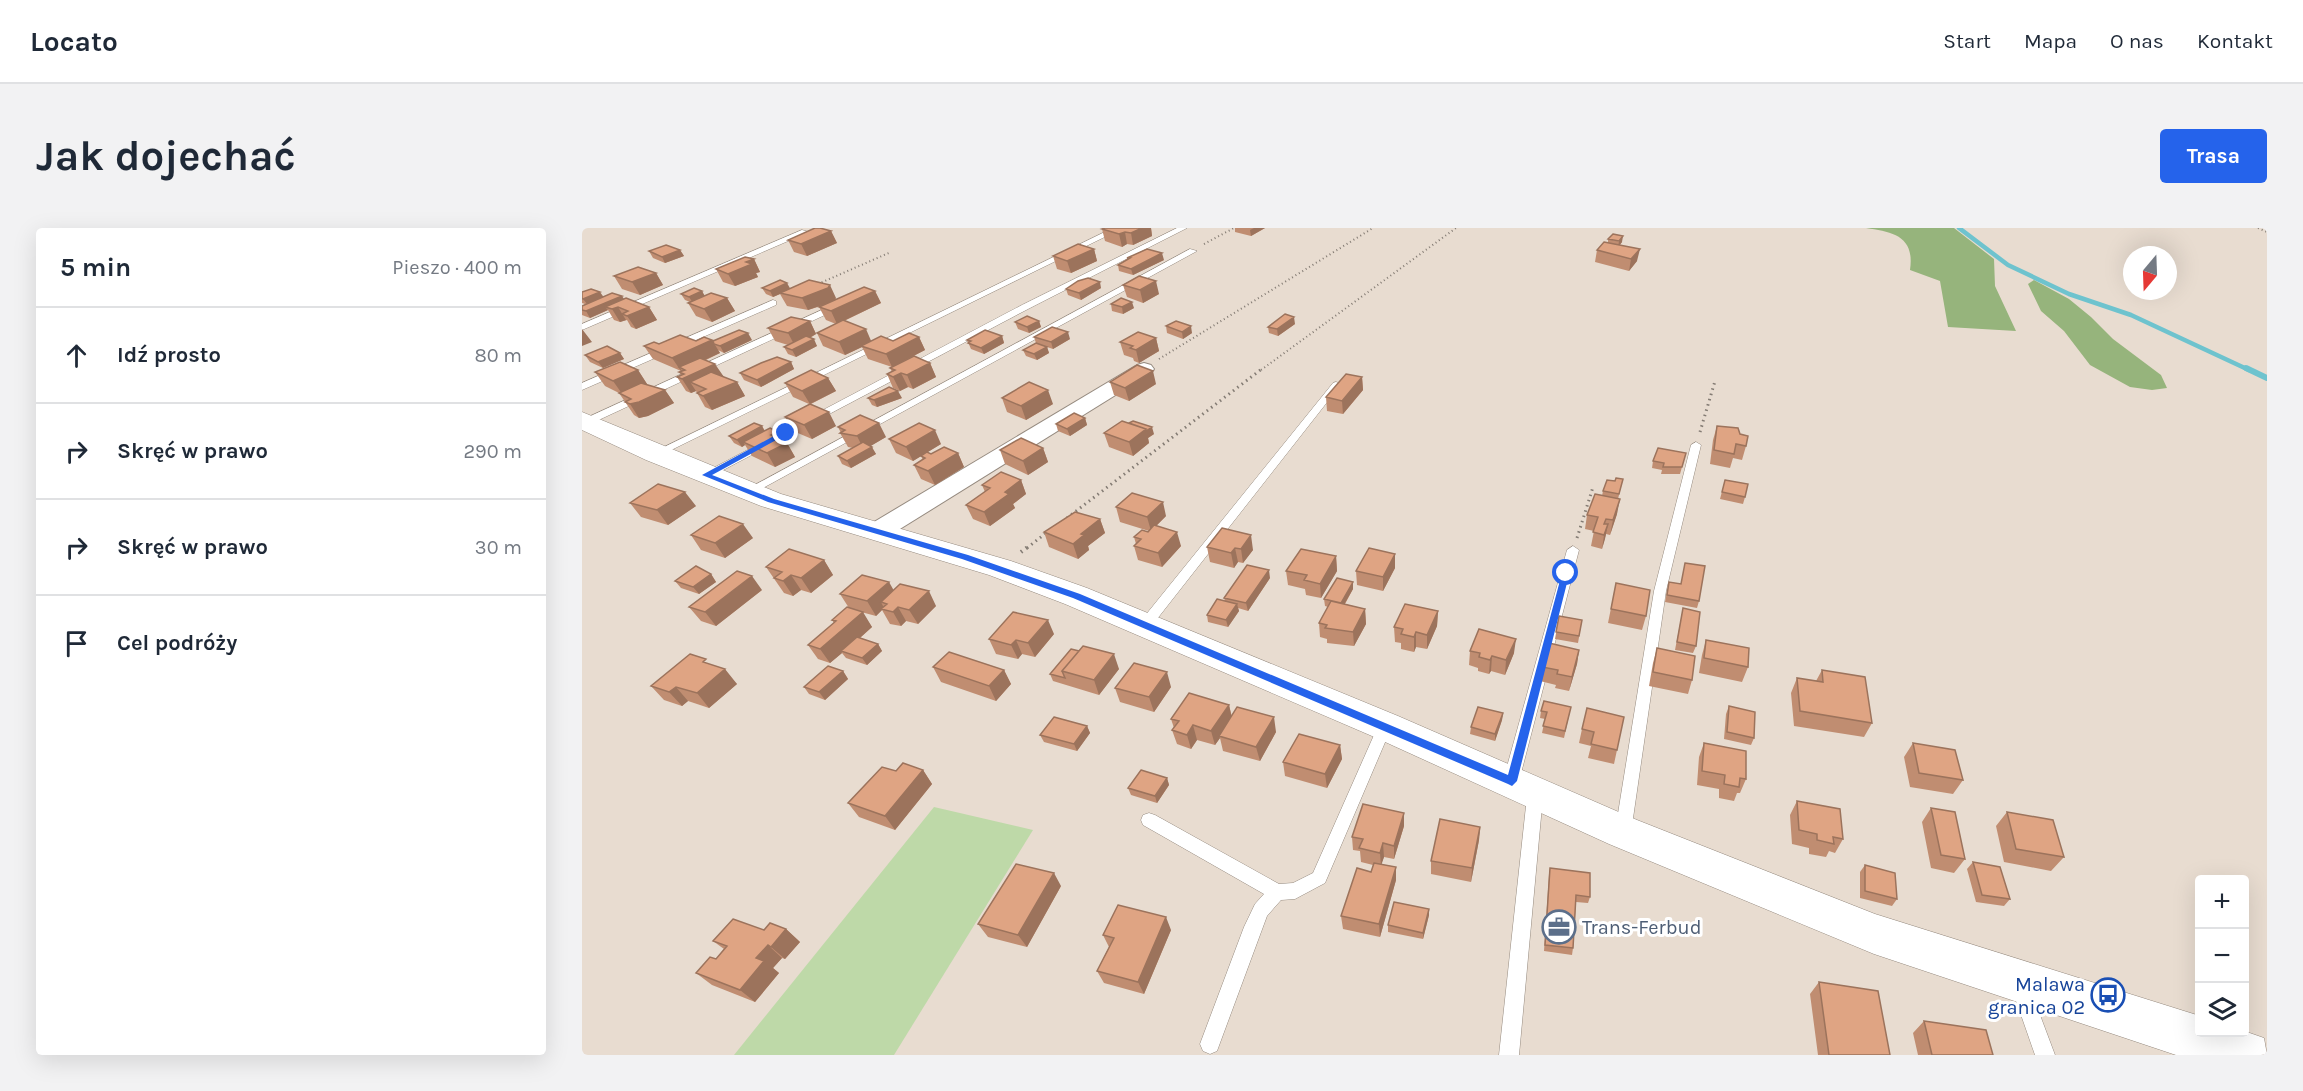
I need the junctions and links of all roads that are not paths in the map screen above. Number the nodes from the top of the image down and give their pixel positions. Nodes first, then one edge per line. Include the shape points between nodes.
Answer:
1 (1119, 228) edge
2 (1183, 228) edge
3 (805, 232) edge
4 (1193, 250) road end
5 (773, 303) dead end
6 (843, 304) edge
7 (582, 327) edge
8 (1144, 369) edge
9 (1336, 385) edge
10 (582, 387) edge
11 (584, 421) edge
12 (1696, 445) road end
13 (655, 454) junction
14 (706, 475) junction
15 (748, 492) junction
16 (878, 531) junction
17 (1573, 550) road end
18 (1145, 625) junction
19 (1385, 726) junction
20 (1526, 788) junction
21 (1149, 819) dead end
22 (1623, 832) junction
23 (1277, 892) junction
24 (2018, 982) junction
25 (1210, 1044) dead end
26 (1509, 1055) edge
27 (2045, 1055) edge
28 (2247, 1055) edge

1 - 13 lane
2 - 14 lane
3 - 7 lane
4 - 15 lane
5 - 10 lane
6 - 11 lane
8 - 16 street
9 - 18 lane
11 - 13 street
12 - 22 lane via 1660,591
13 - 14 street
14 - 15 street
15 - 16 street
16 - 18 street via 1000,568
17 - 20 lane
18 - 19 street
19 - 20 street
19 - 23 lane via 1319,879 1295,891
20 - 22 street
20 - 26 lane via 1534,806
21 - 23 lane
22 - 24 street via 1874,934
23 - 25 lane via 1261,910 1253,927
24 - 27 lane
24 - 28 street

